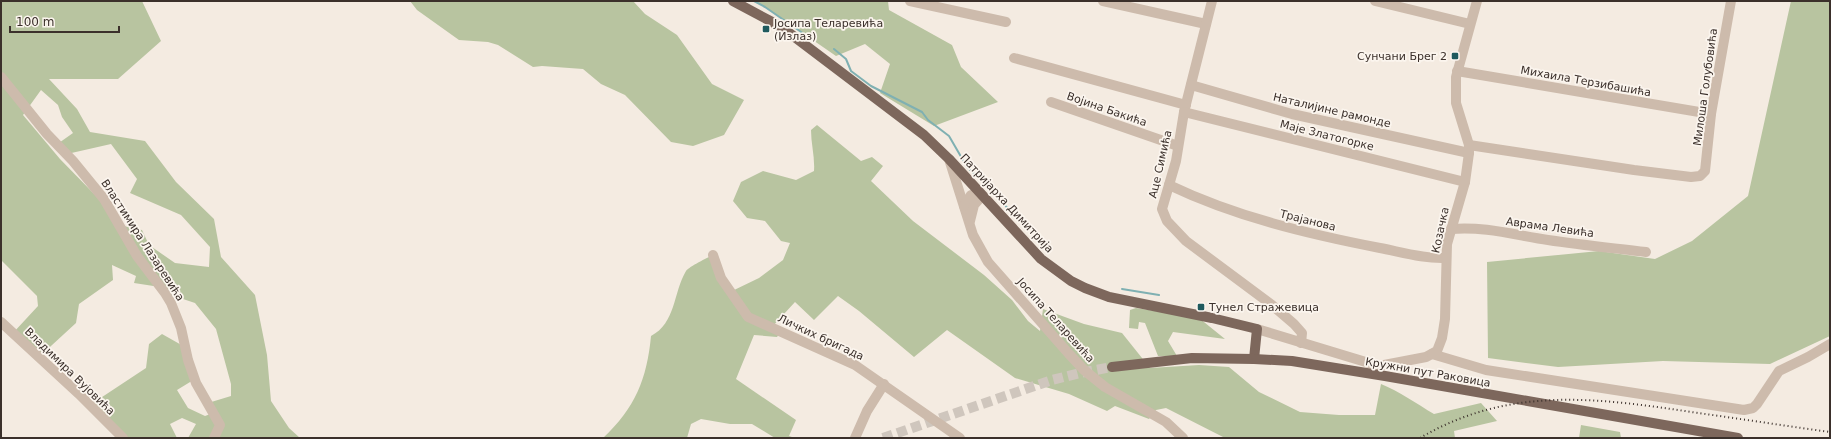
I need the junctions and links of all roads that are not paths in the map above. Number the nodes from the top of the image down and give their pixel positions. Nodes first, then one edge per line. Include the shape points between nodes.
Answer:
1 (734, 1) edge
2 (910, 1) edge
3 (1103, 1) edge
4 (1212, 1) edge
5 (1375, 1) edge
6 (1477, 1) edge
7 (1731, 1) edge
8 (1006, 22) dead end
9 (1206, 24) junction
10 (1470, 24) junction
11 (1014, 58) dead end
12 (1457, 71) junction
13 (1, 76) edge
14 (1191, 85) junction
15 (1051, 102) dead end
16 (1185, 109) junction
17 (1711, 114) junction
18 (1178, 146) junction
19 (1469, 149) junction
20 (949, 159) junction
21 (1702, 175) joint
22 (1465, 182) junction
23 (1169, 185) junction
24 (981, 194) junction
25 (964, 206) junction
26 (970, 225) junction
27 (1451, 229) junction
28 (1646, 252) dead end
29 (713, 254) dead end
30 (1446, 258) junction
31 (1, 322) edge
32 (1257, 329) junction
33 (1301, 343) junction
34 (1830, 344) edge
35 (1432, 354) junction
36 (1254, 358) junction
37 (1112, 367) tunnel mouth
38 (884, 384) junction
39 (957, 437) edge
40 (123, 438) edge
41 (214, 438) edge
42 (855, 438) edge
43 (1183, 438) edge
44 (1738, 438) edge

1 - 20 main road, Патријарха Димитрија via 774,22 817,53 919,130
2 - 8 street
3 - 9 street
4 - 9 street, Аце Симића
5 - 10 street
6 - 10 street, Козачка
7 - 17 street, Милоша Голубовића
9 - 14 street, Аце Симића
10 - 12 street, Козачка
11 - 16 street, Маје Златогорке
12 - 17 street, Михаила Терзибашића
12 - 19 street, Козачка via 1456,103
13 - 41 street, Властимира Лазаревића via 104,199 137,256 171,303 181,328 196,383 220,425
14 - 16 street, Аце Симића
14 - 19 street, Наталијине рамонде via 1292,114
15 - 18 street, Војина Бакића
16 - 18 street, Аце Симића
16 - 22 street, Маје Златогорке
17 - 21 street, Милоша Голубовића via 1705,171
18 - 23 street, Аце Симића
19 - 21 street, Наталијине рамонде via 1691,177
19 - 22 street, Козачка
20 - 24 main road, Патријарха Димитрија
20 - 25 street, Јосипа Теларевића
22 - 27 street, Козачка
23 - 30 street, Трајанова via 1192,196 1288,228
23 - 33 street, Аце Симића via 1162,209 1167,221 1197,250 1287,318 1300,330 1303,337
24 - 25 street via 969,196
24 - 26 street via 972,208
24 - 32 main road, Патријарха Димитрија via 1041,259 1061,275 1085,288 1124,301
25 - 26 street, Јосипа Теларевића
26 - 43 street, Јосипа Теларевића via 977,244 988,262 1072,358 1105,387 1166,422
27 - 28 street, Аврама Левића via 1487,229 1548,240
27 - 30 street, Козачка
29 - 38 street, Личких бригада via 721,278 748,317 855,365
30 - 35 street, Козачка via 1444,330 1440,346
31 - 40 street, Владимира Вујовића
32 - 33 street, Патријарха Димитрија
32 - 36 main road
33 - 35 street via 1379,366
34 - 35 street via 1779,371 1757,404 1749,410 1486,370
36 - 37 main road, Кружни пут Раковица via 1179,359
36 - 44 main road, Кружни пут Раковица via 1292,361 1385,376
38 - 39 street, Личких бригада
38 - 42 street

